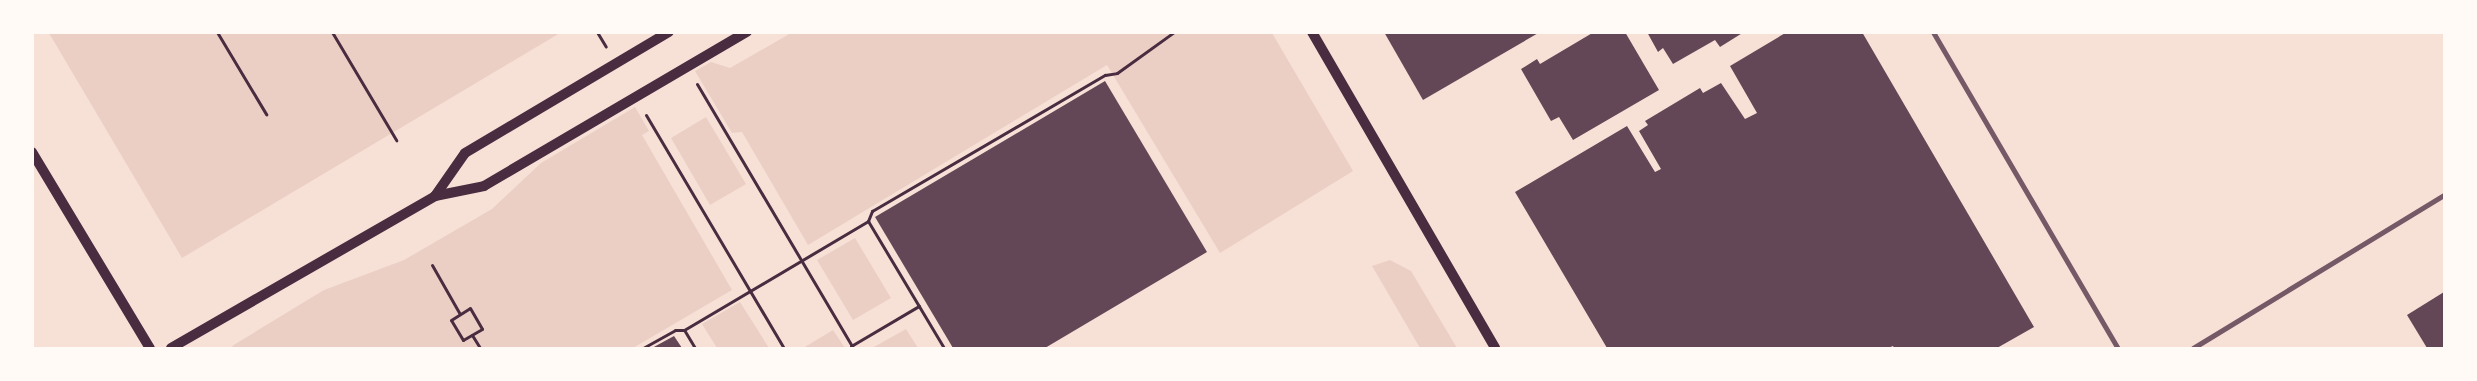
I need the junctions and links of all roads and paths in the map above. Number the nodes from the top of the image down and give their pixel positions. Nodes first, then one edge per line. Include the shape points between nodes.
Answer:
1 (217, 32) edge
2 (332, 32) edge
3 (597, 32) edge
4 (669, 32) edge
5 (747, 32) edge
6 (1174, 32) edge
7 (1312, 32) edge
8 (1933, 32) edge
9 (616, 64) junction
10 (687, 67) junction
11 (635, 96) junction
12 (266, 114) dead end
13 (396, 140) dead end
14 (32, 152) edge
15 (2444, 195) edge
16 (435, 196) junction
17 (868, 221) junction
18 (800, 260) junction
19 (432, 265) dead end
20 (750, 290) junction
21 (918, 306) junction
22 (460, 314) junction
23 (684, 330) junction
24 (472, 335) junction
25 (852, 347) edge
26 (150, 348) edge
27 (171, 348) edge
28 (480, 348) edge
29 (643, 348) edge
30 (695, 348) edge
31 (784, 348) edge
32 (944, 348) edge
33 (1495, 348) edge
34 (2118, 348) edge
35 (2193, 348) edge

1 - 12 path
2 - 13 path
3 - 9 path
4 - 9 main road
5 - 10 main road
6 - 17 path via 1117,73 1105,75 872,211
7 - 33 main road
8 - 34 street
9 - 16 main road via 465,152
10 - 11 main road
10 - 18 path
11 - 16 main road via 484,186
11 - 20 path
14 - 26 main road
15 - 35 street
16 - 27 main road
17 - 18 path
17 - 21 path
18 - 20 path
18 - 25 path
19 - 22 path
20 - 23 path
20 - 31 path
21 - 25 path
21 - 32 path
22 - 24 path via 451,320 463,340
22 - 24 path via 470,308 482,329
23 - 29 path via 675,330
23 - 30 path
24 - 28 path

